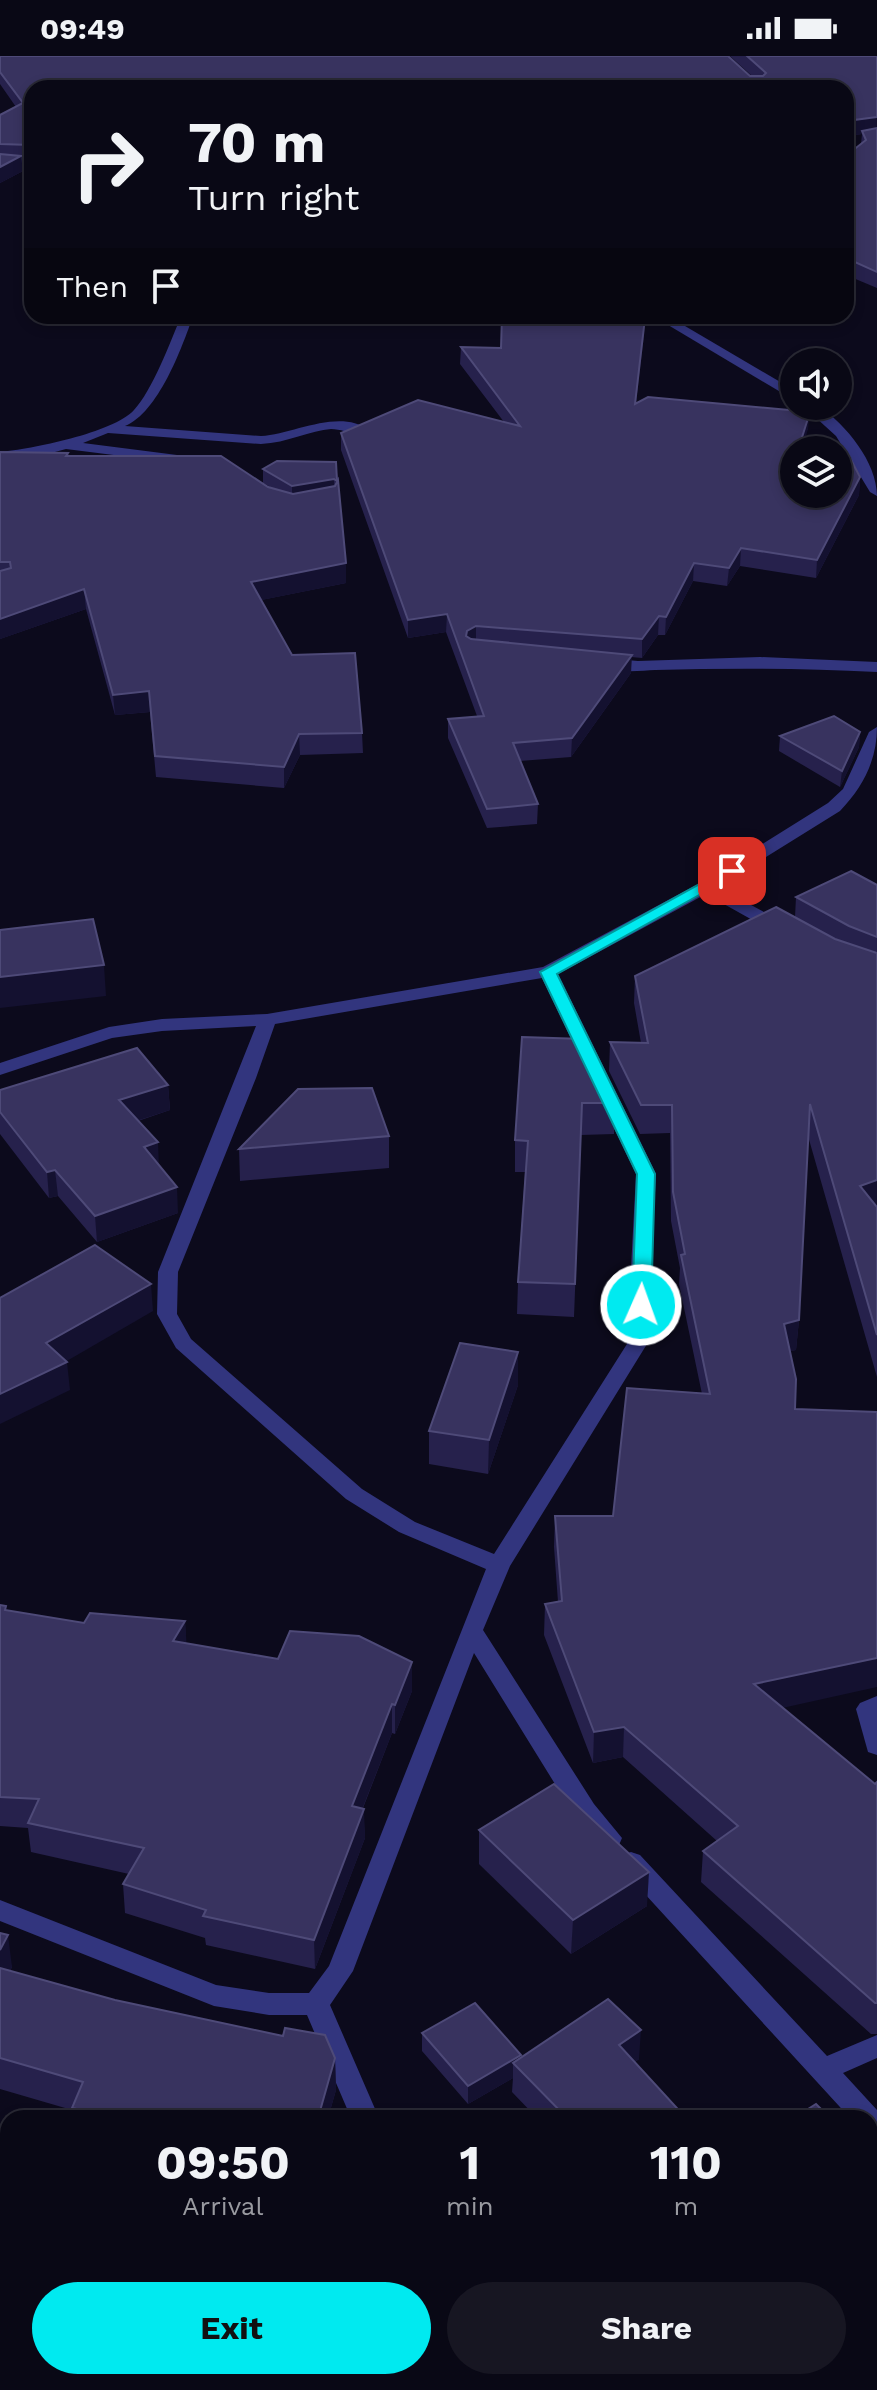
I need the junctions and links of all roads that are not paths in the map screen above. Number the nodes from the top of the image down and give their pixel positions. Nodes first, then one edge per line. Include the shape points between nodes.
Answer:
1 (863, 139) edge
2 (854, 140) edge
3 (0, 164) edge
4 (24, 166) edge
5 (184, 324) edge
6 (672, 324) edge
7 (780, 388) edge
8 (830, 420) edge
9 (106, 429) junction
10 (362, 430) edge
11 (66, 445) junction
12 (0, 456) edge
13 (189, 461) edge
14 (877, 492) edge
15 (585, 661) edge
16 (877, 667) edge
17 (877, 732) edge
18 (706, 887) junction
19 (799, 938) edge
20 (548, 972) junction
21 (267, 1020) junction
22 (0, 1069) edge
23 (499, 1565) junction
24 (471, 1630) junction
25 (877, 1705) edge
26 (877, 1746) edge
27 (0, 1910) edge
28 (316, 2004) junction
29 (877, 2046) edge
30 (823, 2070) junction
31 (362, 2110) edge
32 (859, 2110) edge

1 - 2 street
3 - 4 street
5 - 9 street via 148,401 129,420
6 - 7 street
8 - 14 street
9 - 10 street via 261,440 330,425
9 - 11 street
11 - 12 street
11 - 13 street
15 - 16 street
17 - 18 street via 850,791 834,807
18 - 19 street
18 - 20 street
20 - 21 street
20 - 23 street via 646,1174 641,1305 637,1344 623,1370
21 - 22 street via 109,1033
21 - 23 street via 168,1272 167,1314 183,1343 354,1494 407,1527
23 - 24 street
24 - 28 street via 340,1971
24 - 30 street via 585,1811
25 - 26 street via 868,1709
27 - 28 street via 214,1995 269,2004
28 - 31 street
29 - 30 street
30 - 32 street

